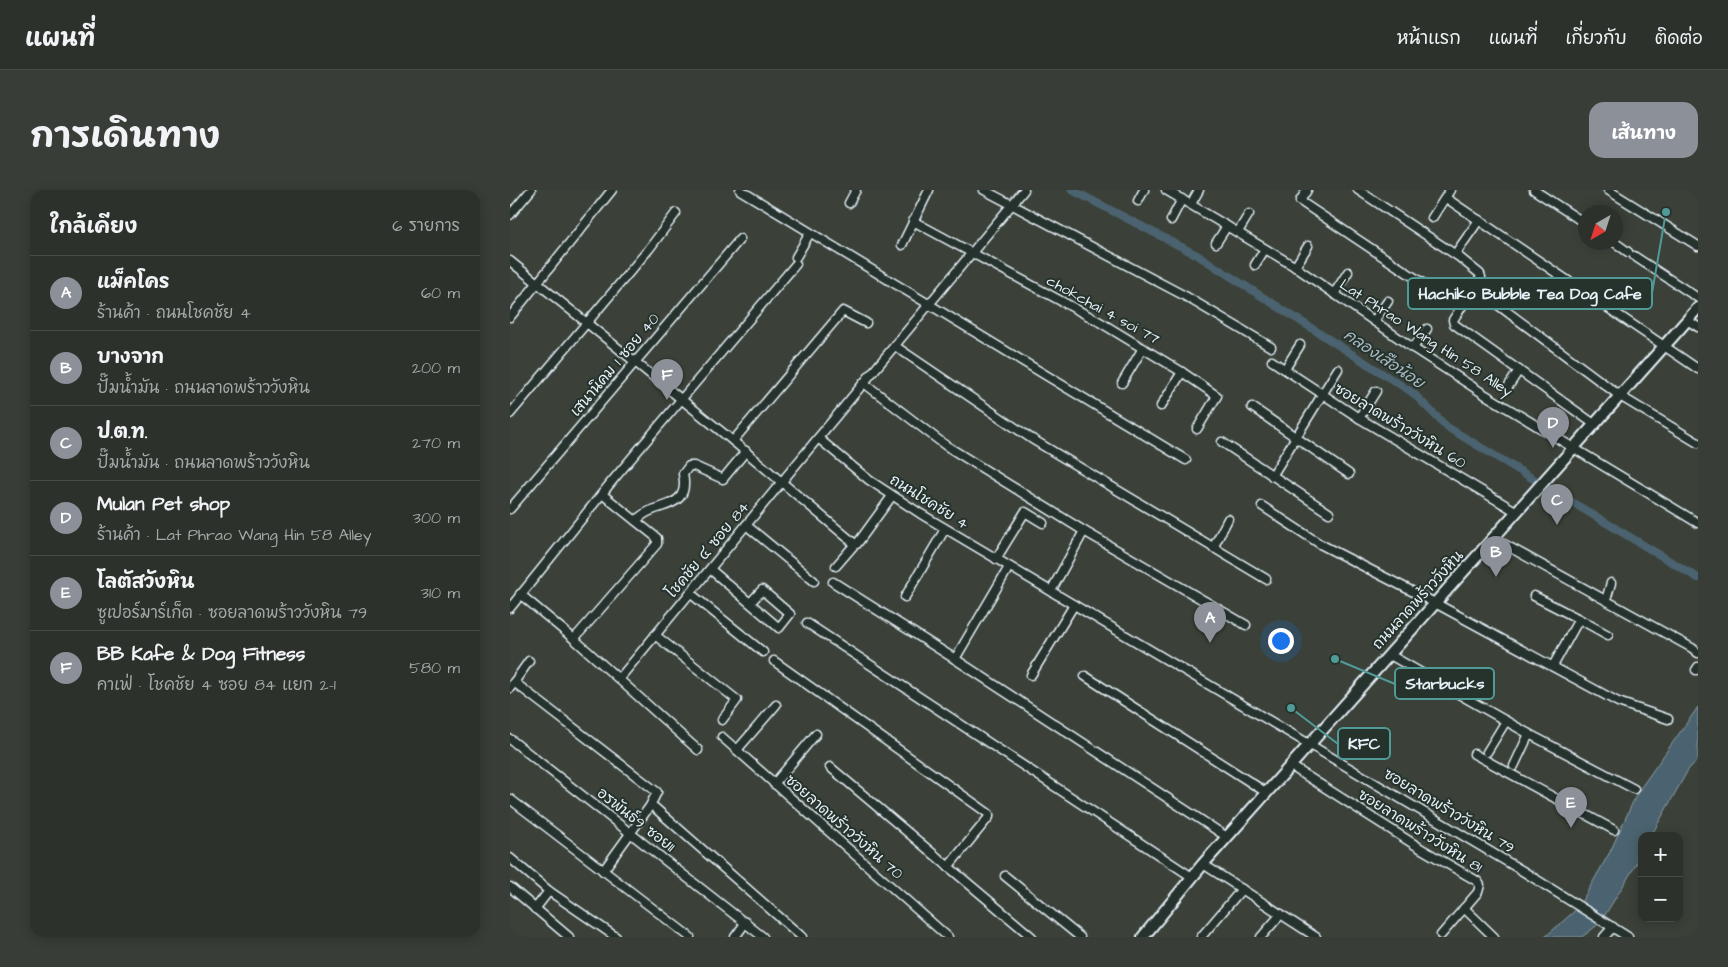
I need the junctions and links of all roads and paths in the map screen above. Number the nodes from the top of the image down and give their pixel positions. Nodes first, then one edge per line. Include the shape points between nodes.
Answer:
1 (531, 190) edge
2 (612, 190) edge
3 (740, 190) edge
4 (856, 190) edge
5 (929, 190) edge
6 (984, 190) edge
7 (1024, 190) edge
8 (1144, 190) edge
9 (1166, 190) edge
10 (1199, 190) edge
11 (1307, 190) edge
12 (1358, 190) edge
13 (1450, 190) edge
14 (1534, 190) edge
15 (1612, 191) edge
16 (1446, 198) junction
17 (1182, 200) junction
18 (1138, 201) dead end
19 (849, 203) dead end
20 (1191, 204) junction
21 (1012, 205) junction
22 (676, 213) dead end
23 (1249, 214) dead end
24 (510, 215) edge
25 (1432, 218) dead end
26 (1578, 219) edge
27 (1171, 220) dead end
28 (1479, 220) junction
29 (913, 222) junction
30 (1227, 226) junction
31 (1238, 232) junction
32 (810, 233) junction
33 (740, 239) dead end
34 (1216, 243) dead end
35 (902, 245) dead end
36 (1308, 246) dead end
37 (1698, 246) edge
38 (1623, 248) edge
39 (1265, 249) junction
40 (1458, 250) dead end
41 (971, 254) junction
42 (510, 261) edge
43 (1255, 265) dead end
44 (1295, 267) junction
45 (1348, 272) dead end
46 (537, 284) junction
47 (1474, 287) junction
48 (1334, 294) junction
49 (1698, 298) edge
50 (1388, 302) dead end
51 (930, 304) junction
52 (1460, 308) junction
53 (1698, 308) edge
54 (510, 317) edge
55 (1688, 320) junction
56 (1374, 322) junction
57 (587, 323) junction
58 (866, 323) dead end
59 (1698, 327) edge
60 (1427, 328) dead end
61 (1300, 345) dead end
62 (1664, 345) junction
63 (894, 346) junction
64 (1271, 347) dead end
65 (1143, 348) junction
66 (1413, 348) junction
67 (1272, 360) dead end
68 (636, 362) junction
69 (1285, 369) junction
70 (1338, 369) dead end
71 (1698, 369) edge
72 (1519, 370) junction
73 (1182, 372) junction
74 (864, 383) junction
75 (1122, 383) dead end
76 (1508, 387) dead end
77 (1376, 391) dead end
78 (1323, 395) junction
79 (1620, 396) junction
80 (682, 400) junction
81 (1162, 406) dead end
82 (1252, 407) dead end
83 (510, 414) edge
84 (1359, 418) junction
85 (1594, 424) junction
86 (1197, 429) dead end
87 (818, 438) junction
88 (1297, 438) junction
89 (733, 441) junction
90 (1222, 442) dead end
91 (1698, 443) edge
92 (1573, 448) junction
93 (746, 451) junction
94 (1186, 460) dead end
95 (1349, 474) dead end
96 (1272, 476) junction
97 (782, 482) junction
98 (602, 494) junction
99 (892, 496) junction
100 (1262, 506) dead end
101 (510, 509) edge
102 (1516, 512) junction
103 (1329, 513) dead end
104 (1228, 519) dead end
105 (636, 521) junction
106 (1043, 523) dead end
107 (1698, 523) edge
108 (746, 525) junction
109 (945, 529) junction
110 (1084, 531) junction
111 (1493, 538) junction
112 (854, 544) junction
113 (1213, 548) junction
114 (996, 559) junction
115 (836, 566) dead end
116 (1009, 567) junction
117 (710, 569) junction
118 (1266, 579) dead end
119 (814, 581) dead end
120 (833, 582) dead end
121 (1611, 584) dead end
122 (1051, 591) junction
123 (690, 593) junction
124 (520, 594) junction
125 (905, 596) dead end
126 (1534, 596) dead end
127 (1606, 600) junction
128 (750, 603) junction
129 (1435, 603) junction
130 (1074, 604) junction
131 (510, 608) edge
132 (1579, 619) junction
133 (807, 623) dead end
134 (1246, 625) dead end
135 (655, 635) junction
136 (1608, 635) dead end
137 (574, 639) junction
138 (763, 652) dead end
139 (1698, 653) edge
140 (1390, 655) junction
141 (955, 659) junction
142 (774, 660) dead end
143 (529, 661) dead end
144 (1553, 666) junction
145 (1030, 675) dead end
146 (1085, 676) dead end
147 (619, 679) junction
148 (512, 685) edge
149 (776, 705) dead end
150 (1668, 719) dead end
151 (722, 720) dead end
152 (1506, 721) junction
153 (816, 734) dead end
154 (1529, 734) junction
155 (722, 737) dead end
156 (510, 739) edge
157 (1310, 744) junction
158 (698, 750) dead end
159 (737, 750) junction
160 (1487, 752) dead end
161 (1474, 754) dead end
162 (1291, 766) junction
163 (1514, 766) dead end
164 (830, 767) dead end
165 (774, 784) junction
166 (1634, 788) dead end
167 (1267, 792) junction
168 (510, 799) edge
169 (654, 808) dead end
170 (1614, 830) dead end
171 (630, 832) junction
172 (1227, 837) junction
173 (510, 858) edge
174 (1203, 864) junction
175 (948, 867) junction
176 (603, 872) junction
177 (1005, 876) dead end
178 (1192, 877) junction
179 (510, 887) edge
180 (1242, 889) junction
181 (549, 891) junction
182 (1464, 908) junction
183 (535, 909) junction
184 (1281, 914) junction
185 (746, 922) junction
186 (1613, 927) junction
187 (1441, 935) dead end
188 (1146, 936) edge
189 (569, 937) edge
190 (616, 937) edge
191 (690, 937) edge
192 (735, 937) edge
193 (764, 937) edge
194 (802, 937) edge
195 (948, 937) edge
196 (1032, 937) edge
197 (1080, 937) edge
198 (1201, 937) edge
199 (1261, 937) edge
200 (1316, 937) edge
201 (1494, 937) edge
202 (1604, 937) edge
203 (1628, 937) edge

1 - 24 street
2 - 46 street
3 - 32 street
4 - 19 street
5 - 29 street
6 - 21 street
7 - 21 street
8 - 18 street
9 - 17 street, Lat Phrao Wang Hin 58 Alley
10 - 20 street
11 - 52 street via 1300,201
12 - 47 street via 1480,274
13 - 16 street
14 - 26 street
15 - 37 street
16 - 25 street
16 - 28 street
17 - 20 street, Lat Phrao Wang Hin 58 Alley
17 - 27 street
20 - 30 street, Lat Phrao Wang Hin 58 Alley
21 - 41 street
21 - 64 street via 1185,296
22 - 57 street
23 - 31 street
28 - 40 street
28 - 62 street
29 - 35 street
29 - 41 street, chokchai 4 soi 77
30 - 31 street, Lat Phrao Wang Hin 58 Alley
30 - 34 street
31 - 39 street, Lat Phrao Wang Hin 58 Alley
32 - 51 street
32 - 80 street via 796,261
33 - 68 street, เสนานิคม 1 ซอย 40
36 - 44 street
38 - 49 street
39 - 43 street
39 - 44 street, Lat Phrao Wang Hin 58 Alley
41 - 51 street
41 - 65 street, chokchai 4 soi 77
42 - 46 street
44 - 48 street, Lat Phrao Wang Hin 58 Alley
45 - 48 street
46 - 54 street
46 - 57 street
47 - 52 street
47 - 79 street
48 - 56 street, Lat Phrao Wang Hin 58 Alley
50 - 56 street
51 - 63 street
51 - 94 street
52 - 72 street via 1454,324
53 - 55 main road, ถนนลาดพร้าววังหิน
55 - 59 street
55 - 62 main road, ถนนลาดพร้าววังหิน
56 - 66 street, Lat Phrao Wang Hin 58 Alley
57 - 68 street
57 - 83 street
58 - 89 street via 844,310
60 - 66 street
61 - 69 street
62 - 71 street
62 - 79 main road, ถนนลาดพร้าววังหิน
63 - 74 street
63 - 113 street via 1032,439
65 - 73 street, chokchai 4 soi 77
65 - 75 street
66 - 92 street, Lat Phrao Wang Hin 58 Alley
67 - 69 street, ซอยลาดพร้าววังหิน 60
68 - 80 street
68 - 101 street, เสนานิคม 1 ซอย 40
69 - 78 street, ซอยลาดพร้าววังหิน 60
70 - 78 street
72 - 76 street
72 - 85 street
73 - 81 street
73 - 86 street, chokchai 4 soi 77 via 1218,397
74 - 87 street
74 - 110 street via 945,445
77 - 84 street
78 - 84 street, ซอยลาดพร้าววังหิน 60
78 - 88 street
79 - 85 main road, ถนนลาดพร้าววังหิน
79 - 91 street
80 - 89 street
80 - 98 street
82 - 88 street
84 - 102 street, ซอยลาดพร้าววังหิน 60
85 - 92 main road, ถนนลาดพร้าววังหิน
87 - 97 street, โชคชัย ๔ ซอย 84
87 - 99 street, ถนนโชคชัย 4
88 - 95 street
88 - 96 street
89 - 93 street
90 - 96 street
92 - 102 main road, ถนนลาดพร้าววังหิน
92 - 107 street, Lat Phrao Wang Hin 58 Alley
93 - 97 street
93 - 105 street via 723,478 689,466 683,474 685,480 681,497 676,502 641,515
96 - 103 street
97 - 108 street, โชคชัย ๔ ซอย 84
97 - 112 street
98 - 105 street
98 - 124 street
99 - 109 street, ถนนโชคชัย 4
99 - 112 street
100 - 129 street via 1320,544
102 - 111 main road, ถนนลาดพร้าววังหิน
104 - 113 street
105 - 137 street via 657,538 657,544
106 - 114 street via 1024,512
108 - 117 street, โชคชัย ๔ ซอย 84
108 - 119 street
109 - 114 street, ถนนโชคชัย 4
109 - 125 street
110 - 122 street
110 - 134 street
111 - 127 street
111 - 129 main road, ถนนลาดพร้าววังหิน
112 - 115 street
113 - 118 street
114 - 116 street, ถนนโชคชัย 4
116 - 122 street, ถนนโชคชัย 4
116 - 141 street
117 - 123 street, โชคชัย ๔ ซอย 84
117 - 128 street
120 - 141 street
121 - 127 street
122 - 130 street, ถนนโชคชัย 4
123 - 135 street, โชคชัย ๔ ซอย 84
123 - 138 street
124 - 131 street
124 - 137 street
126 - 132 street
127 - 139 street
128 - 128 street via 780,628 790,614 762,590
129 - 140 main road, ถนนลาดพร้าววังหิน
129 - 144 street
130 - 145 street
130 - 157 street, ถนนโชคชัย 4
132 - 136 street
132 - 144 street
133 - 178 street
135 - 147 street, โชคชัย ๔ ซอย 84
135 - 151 street via 736,700
137 - 147 street
140 - 152 street
140 - 157 main road, ถนนลาดพร้าววังหิน
141 - 172 street
142 - 175 street via 989,814
143 - 148 street
144 - 150 street via 1618,702
146 - 167 street
147 - 158 street
148 - 171 street via 657,792
149 - 159 street
152 - 154 street
152 - 160 street
153 - 165 street
154 - 163 street
154 - 166 street
155 - 159 street, ซอยลาดพร้าววังหิน 70
156 - 171 street, อรพันธ์9 ซอย11
157 - 162 main road, ถนนลาดพร้าววังหิน
157 - 186 street, ซอยลาดพร้าววังหิน 79
159 - 165 street, ซอยลาดพร้าววังหิน 70
161 - 170 street
162 - 167 main road, ถนนลาดพร้าววังหิน
162 - 182 street, ซอยลาดพร้าววังหิน 81 via 1477,881 1480,885 1478,892
164 - 175 street
165 - 195 street, ซอยลาดพร้าววังหิน 70
167 - 172 main road, ถนนลาดพร้าววังหิน
168 - 176 street
169 - 194 street
171 - 176 street
171 - 185 street, อรพันธ์9 ซอย11
172 - 174 main road, ถนนลาดพร้าววังหิน
173 - 181 street
174 - 178 main road, ถนนลาดพร้าววังหิน
174 - 180 street
175 - 196 street
176 - 191 street
177 - 197 street
178 - 188 main road, ถนนลาดพร้าววังหิน
179 - 183 street
180 - 184 street
180 - 198 street
181 - 183 street
181 - 190 street
182 - 187 street, ซอยลาดพร้าววังหิน 81
182 - 201 street
183 - 189 street
184 - 199 street
184 - 200 street
185 - 192 street
185 - 193 street, อรพันธ์9 ซอย11
186 - 202 street
186 - 203 street, ซอยลาดพร้าววังหิน 79

